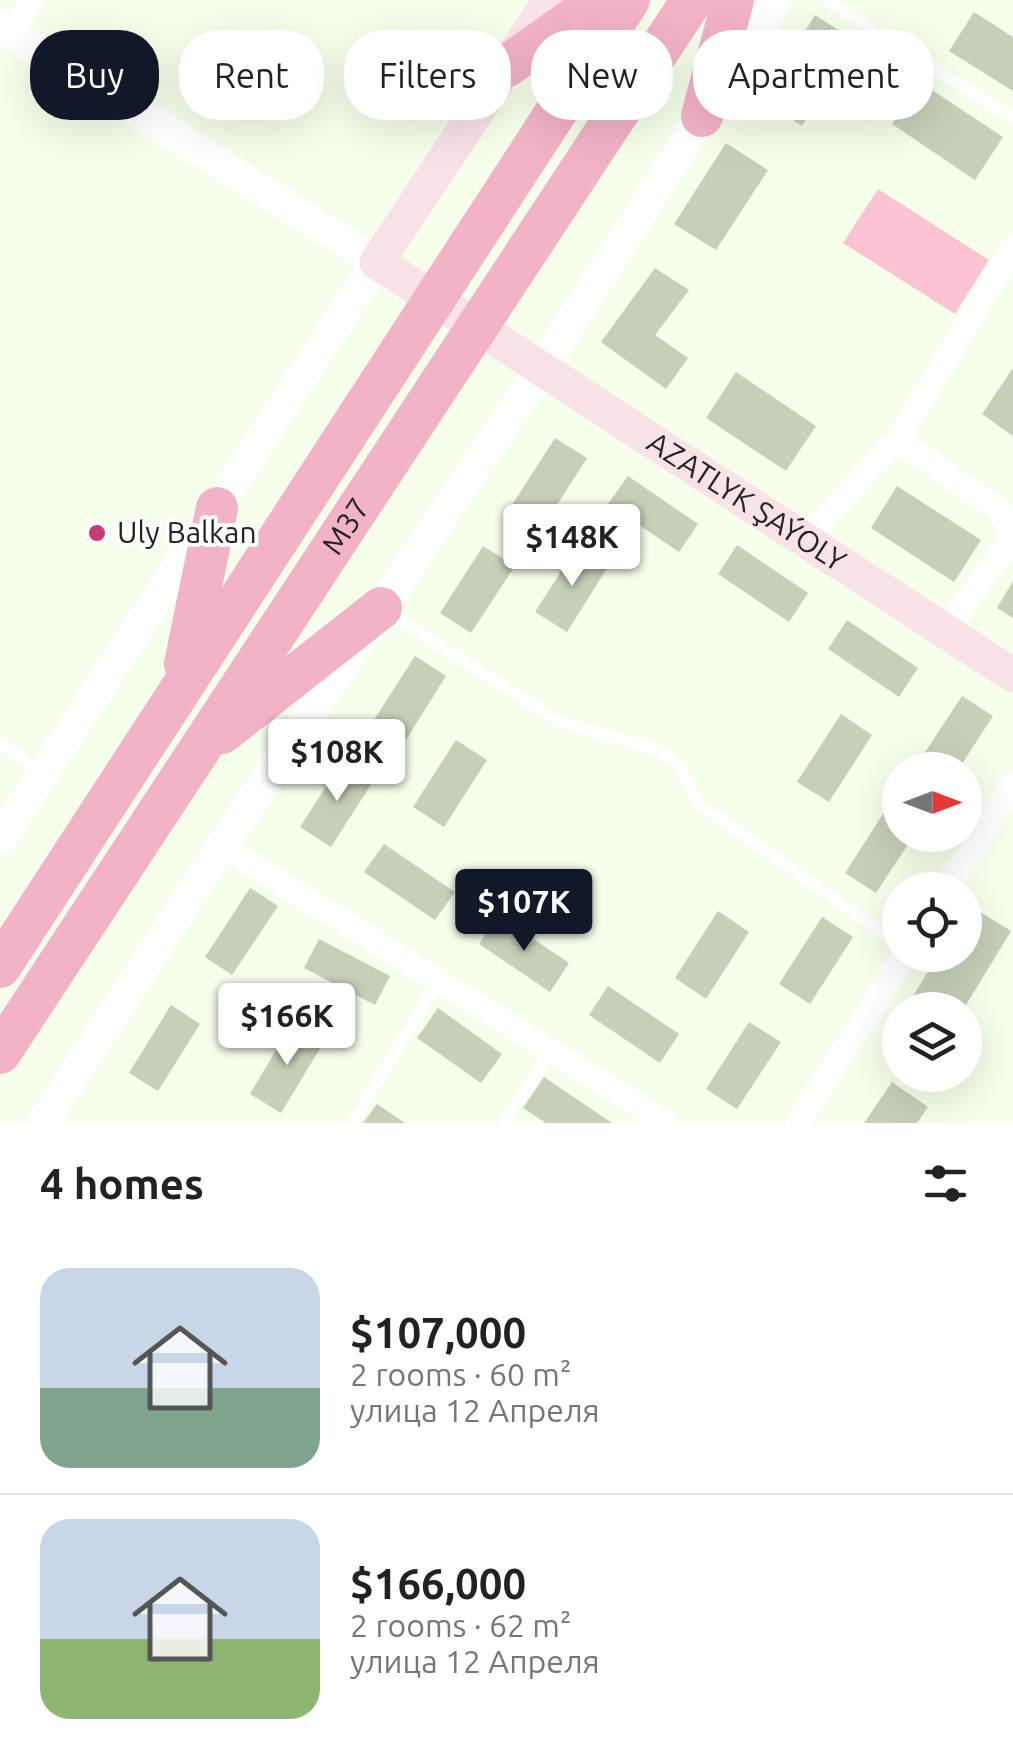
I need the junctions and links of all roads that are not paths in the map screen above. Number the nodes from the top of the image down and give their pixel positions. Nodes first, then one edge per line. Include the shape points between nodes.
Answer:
1 (32, 0) edge
2 (551, 0) edge
3 (600, 0) edge
4 (629, 0) edge
5 (692, 0) edge
6 (733, 0) edge
7 (777, 0) edge
8 (826, 0) edge
9 (5, 30) edge
10 (725, 30) edge
11 (758, 30) edge
12 (511, 60) edge
13 (511, 63) edge
14 (1013, 118) edge
15 (471, 120) edge
16 (699, 120) edge
17 (1013, 248) edge
18 (377, 262) junction
19 (434, 299) junction
20 (479, 327) junction
21 (542, 369) junction
22 (895, 445) junction
23 (217, 508) junction
24 (805, 540) junction
25 (381, 608) junction
26 (944, 631) junction
27 (1013, 675) edge
28 (180, 691) junction
29 (0, 743) edge
30 (190, 758) junction
31 (44, 773) junction
32 (1013, 785) edge
33 (0, 840) edge
34 (222, 846) junction
35 (957, 872) edge
36 (882, 931) edge
37 (0, 967) edge
38 (894, 972) edge
39 (438, 980) junction
40 (551, 1050) junction
41 (0, 1052) edge
42 (43, 1123) edge
43 (352, 1123) edge
44 (504, 1123) edge
45 (667, 1123) edge
46 (798, 1123) edge

1 - 9 street
2 - 12 main road
3 - 13 highway
4 - 19 highway, M37 / M37
5 - 20 highway, M37 / M37
6 - 10 highway
7 - 11 street
8 - 14 lane
9 - 18 street
15 - 18 main road
16 - 21 street
17 - 22 street
18 - 19 main road, AZATLYK ŞAÝOLY
18 - 23 street
19 - 20 main road, AZATLYK ŞAÝOLY
19 - 28 highway, M37 / M37
20 - 21 main road, AZATLYK ŞAÝOLY
20 - 30 highway, M37 / M37
21 - 24 main road, AZATLYK ŞAÝOLY
21 - 25 street
22 - 24 street
22 - 26 street via 905,445 1010,526 1009,543
23 - 28 highway
23 - 31 street
24 - 26 main road, AZATLYK ŞAÝOLY
25 - 30 highway
25 - 34 street
25 - 36 lane via 562,724 656,749 678,764 698,803
26 - 27 main road, AZATLYK ŞAÝOLY
28 - 37 highway, M37 / M37
29 - 31 lane
30 - 41 highway, M37 / M37
31 - 33 street
32 - 35 street
34 - 39 street
34 - 42 street
38 - 46 street
39 - 40 street
39 - 43 lane
40 - 44 lane
40 - 45 street

